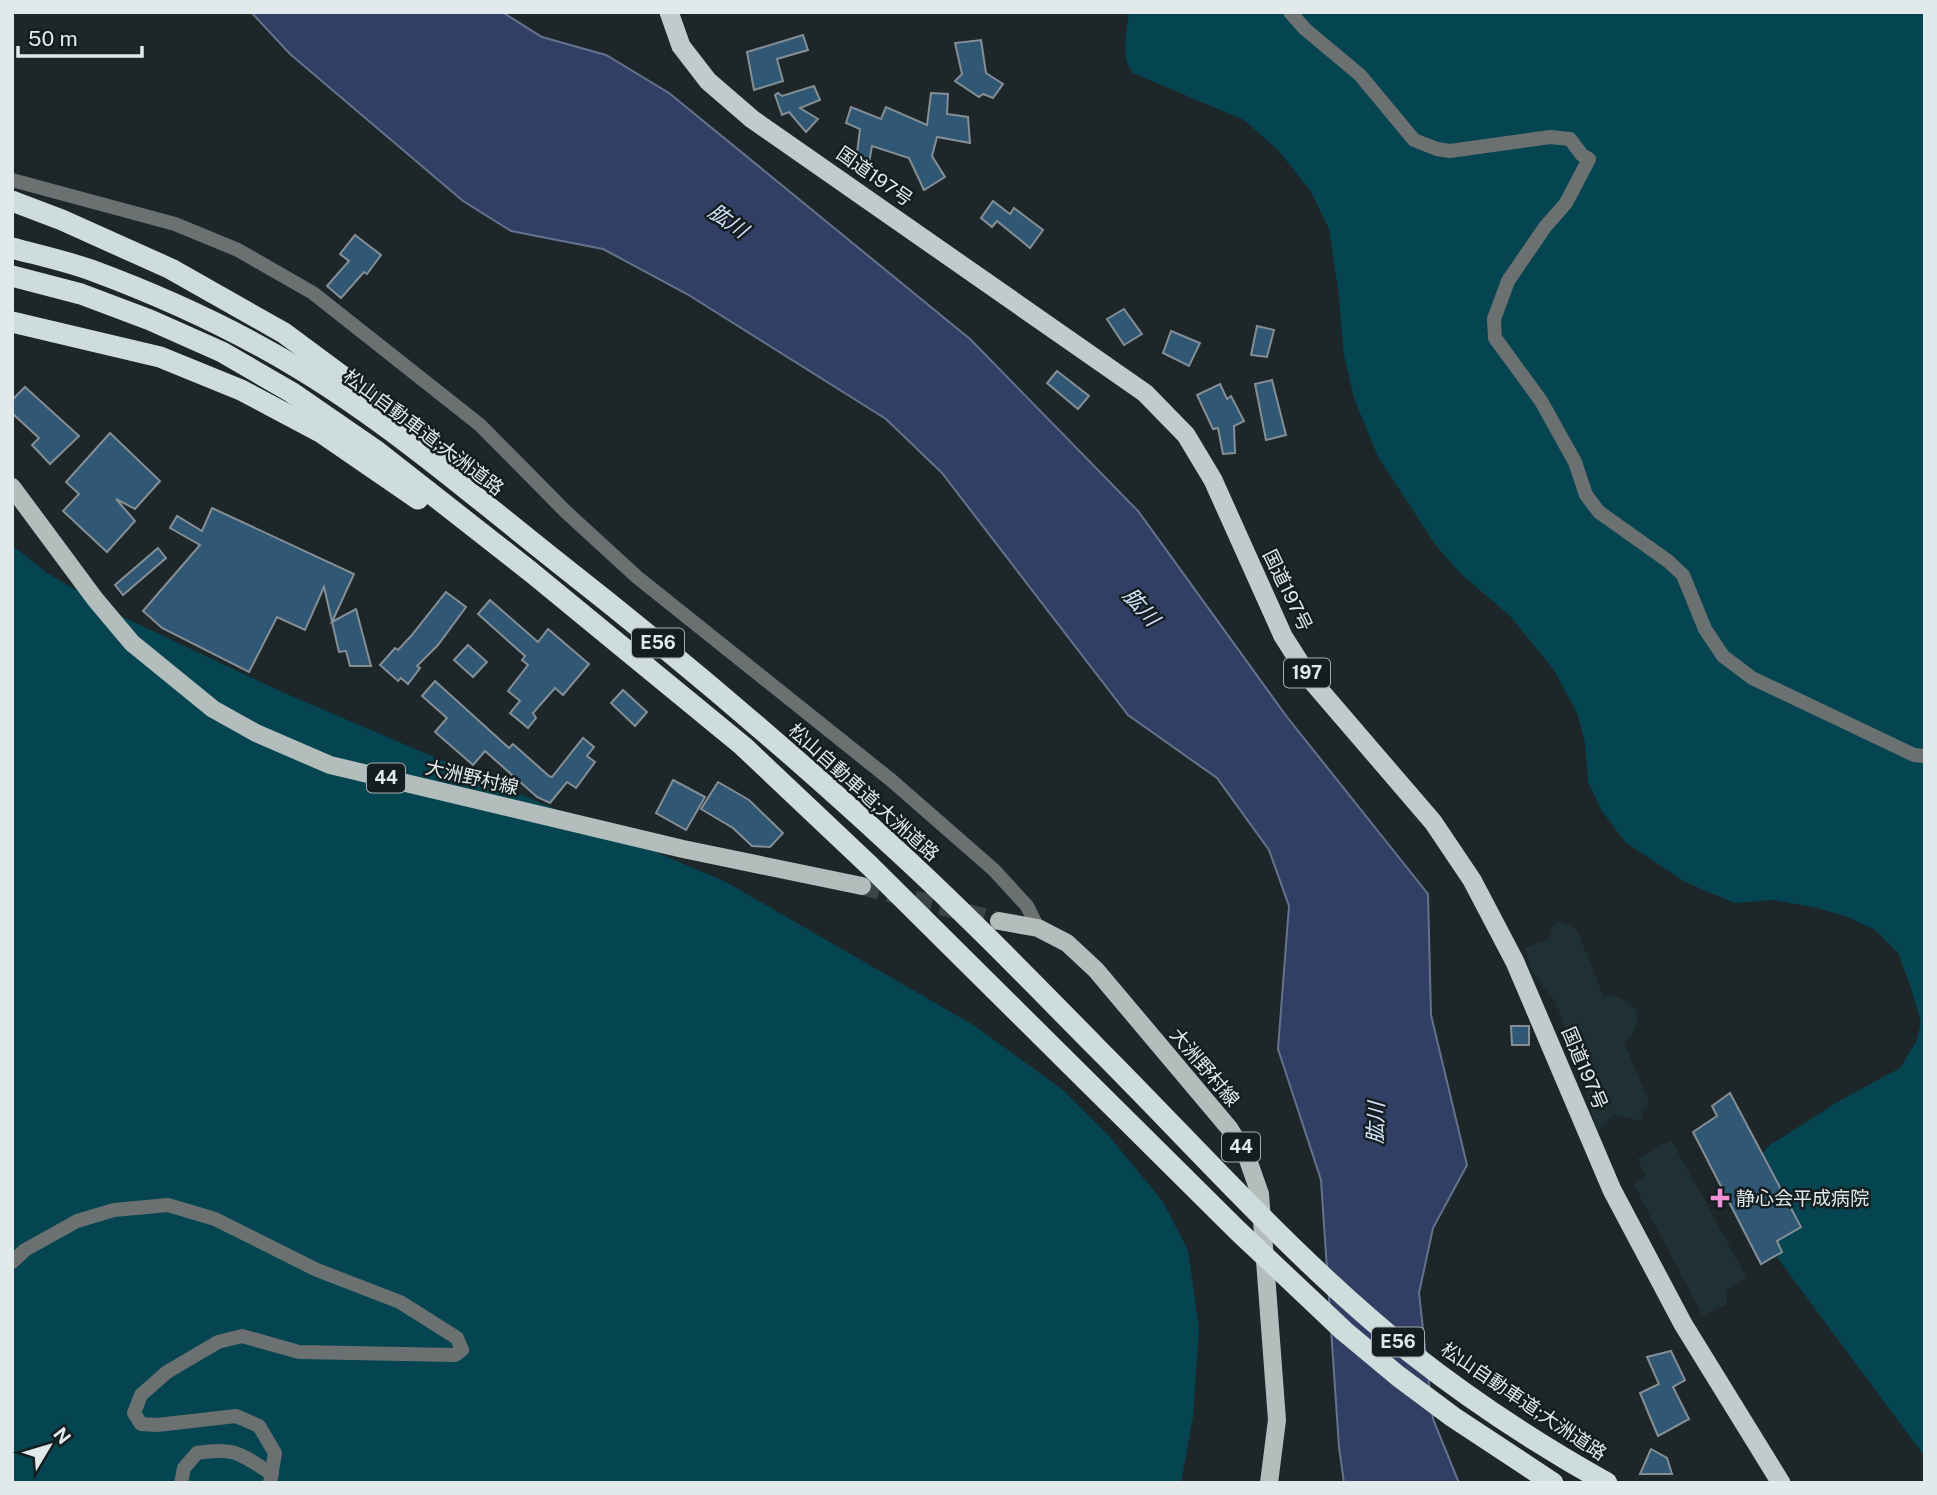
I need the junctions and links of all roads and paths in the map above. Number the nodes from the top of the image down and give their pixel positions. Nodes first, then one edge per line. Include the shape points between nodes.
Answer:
1 (669, 12) edge
2 (1290, 12) edge
3 (12, 180) edge
4 (12, 201) edge
5 (12, 248) edge
6 (12, 276) edge
7 (12, 322) edge
8 (12, 487) edge
9 (538, 547) junction
10 (531, 572) junction
11 (1925, 756) edge
12 (862, 886) tunnel mouth
13 (999, 921) tunnel mouth
14 (1038, 928) junction
15 (12, 1262) edge
16 (271, 1478) edge
17 (181, 1483) edge
18 (1269, 1483) edge
19 (1553, 1483) edge
20 (1607, 1483) edge
21 (1781, 1483) edge

1 - 21 highway, 国道197号 / 197 via 681,46 708,81 752,119 1145,393 1186,435 1213,480 1283,636 1304,669 1433,822 1472,880 1515,962 1612,1190 1683,1324
2 - 11 street via 1360,75 1414,140 1450,151 1509,141 1570,139 1589,159 1566,203 1508,281 1494,319 1495,338 1541,401 1586,495 1599,512 1683,575 1705,629 1723,656 1752,677 1914,755
3 - 14 street via 176,224 238,250 313,293 480,425 637,577 891,780 984,861 1027,906
4 - 9 highway via 171,269 284,333 461,470
5 - 9 highway, 松山自動車道;大洲道路 / E56 via 87,269 159,297 291,364 364,411
6 - 10 highway, E56 via 81,294 222,352 291,392 378,452
7 - 10 highway via 160,357 241,390 322,433
8 - 12 main road, 大洲野村線 / 44 via 132,643 213,709 256,733 330,765 683,849
9 - 20 highway, 松山自動車道;大洲道路 / E56 via 759,727 893,847 1306,1259 1412,1354 1525,1434
10 - 19 highway, E56 via 743,746 1289,1281 1398,1376
13 - 14 main road, 大洲野村線 / 44
14 - 18 main road, 大洲野村線 / 44 via 1067,943 1096,970 1229,1128 1247,1157 1260,1194 1276,1407
15 - 16 street via 77,1221 114,1210 168,1205 215,1219 317,1270 400,1302 457,1338 462,1350 455,1355 299,1352 242,1336 218,1342 167,1372 141,1395 134,1413 141,1424 236,1416 259,1426 275,1453
16 - 17 street via 235,1451 221,1449 197,1452 184,1468

